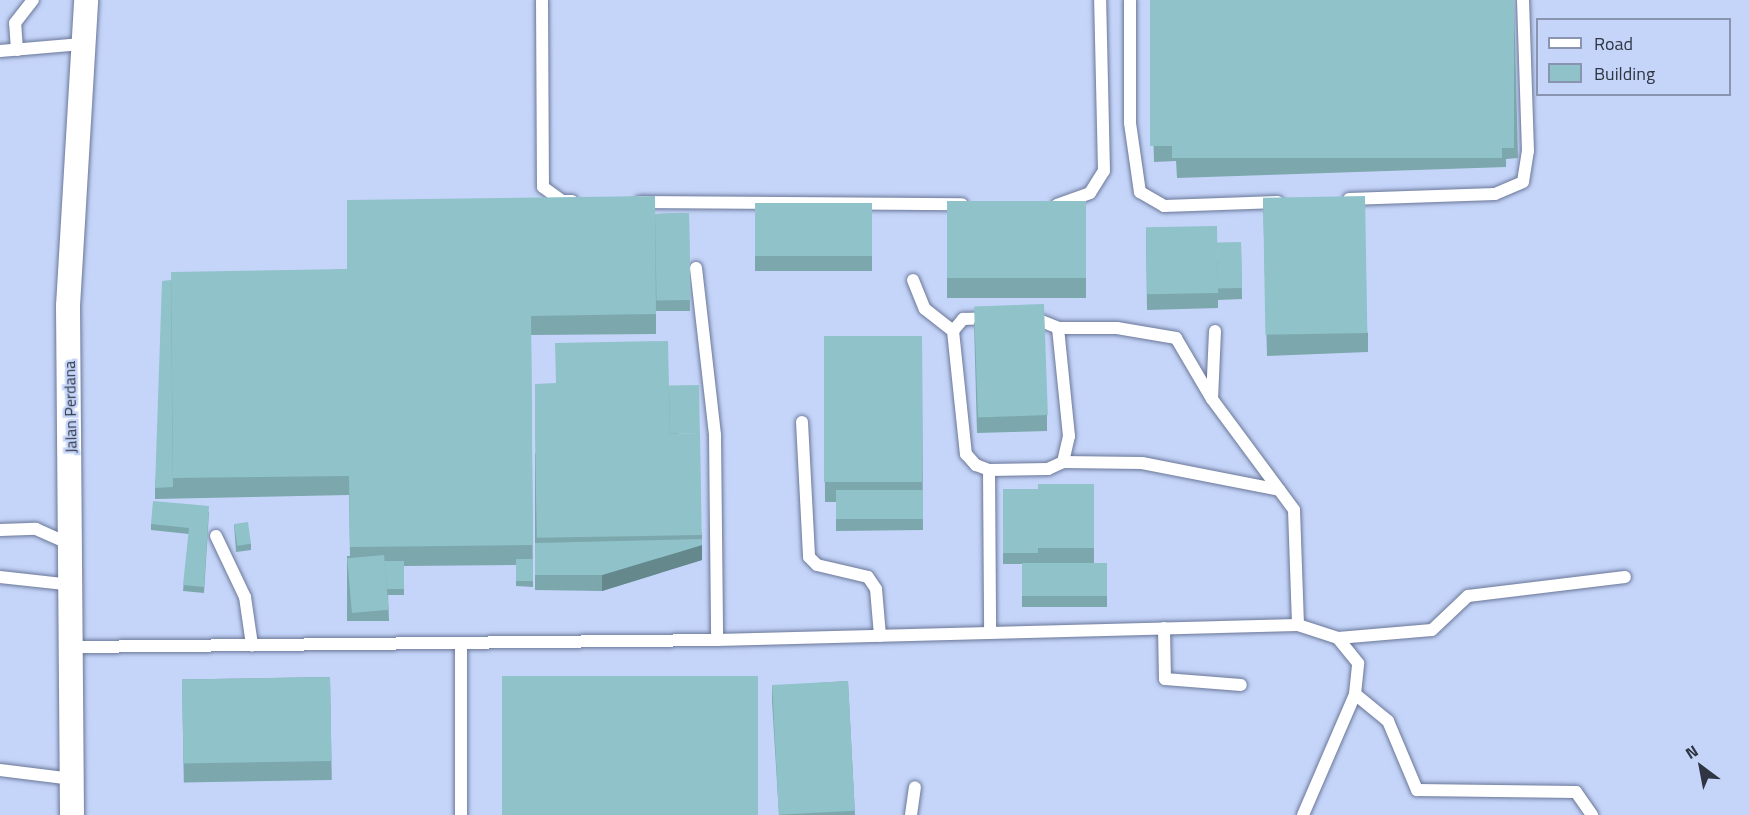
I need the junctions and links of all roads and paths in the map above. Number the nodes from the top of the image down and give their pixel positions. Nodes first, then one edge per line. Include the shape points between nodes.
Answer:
1 (33, 0) edge
2 (86, 0) edge
3 (542, 0) edge
4 (1100, 0) edge
5 (1130, 0) edge
6 (1523, 0) edge
7 (81, 44) junction
8 (17, 50) junction
9 (0, 51) edge
10 (1329, 200) edge
11 (584, 201) edge
12 (1293, 201) edge
13 (630, 202) edge
14 (983, 204) edge
15 (1041, 205) edge
16 (696, 268) dead end
17 (913, 280) dead end
18 (1058, 328) junction
19 (953, 331) junction
20 (1215, 331) dead end
21 (1212, 399) junction
22 (802, 422) dead end
23 (1063, 462) junction
24 (989, 470) junction
25 (1279, 490) junction
26 (0, 530) edge
27 (216, 536) dead end
28 (73, 546) junction
29 (0, 577) edge
30 (1625, 577) dead end
31 (72, 585) junction
32 (1298, 625) junction
33 (1164, 628) junction
34 (990, 633) junction
35 (880, 636) junction
36 (1338, 638) junction
37 (717, 640) junction
38 (461, 643) junction
39 (252, 645) junction
40 (73, 646) junction
41 (1241, 685) dead end
42 (1355, 694) junction
43 (0, 770) edge
44 (72, 779) junction
45 (915, 787) dead end
46 (72, 815) edge
47 (461, 815) edge
48 (911, 815) edge
49 (1303, 815) edge
50 (1592, 815) edge

1 - 8 lane via 15,23
2 - 7 street, Jalan Perdana
3 - 11 lane via 543,187 562,201
4 - 15 lane via 1104,171 1090,193 1065,205
5 - 12 lane via 1130,123 1140,192 1164,206
6 - 10 lane via 1528,151 1523,182 1496,194
7 - 8 lane
7 - 28 street, Jalan Perdana via 68,306
8 - 9 lane
13 - 14 lane
16 - 37 lane via 715,435
17 - 19 lane via 925,309
18 - 19 lane via 1036,315 963,319
18 - 21 lane via 1117,328 1176,338
18 - 23 lane via 1069,436
19 - 24 lane via 966,454
20 - 21 lane
21 - 25 lane
22 - 35 lane via 809,557 817,565 868,577 876,588
23 - 24 lane via 1048,469
23 - 25 lane via 1142,463
24 - 34 lane
25 - 32 lane via 1294,510
26 - 28 lane via 36,529
27 - 39 lane via 245,597
28 - 31 street, Jalan Perdana
29 - 31 lane
30 - 36 lane via 1468,596 1432,630
31 - 40 street, Jalan Perdana
32 - 33 lane
32 - 36 lane
33 - 34 lane
33 - 41 lane via 1165,680
34 - 35 lane
35 - 37 lane
36 - 42 lane via 1359,663
37 - 38 lane
38 - 39 lane
38 - 47 lane
39 - 40 lane
40 - 44 street, Jalan Perdana
42 - 49 lane
42 - 50 lane via 1388,721 1417,790 1576,792
43 - 44 lane
44 - 46 street, Jalan Perdana
45 - 48 lane

